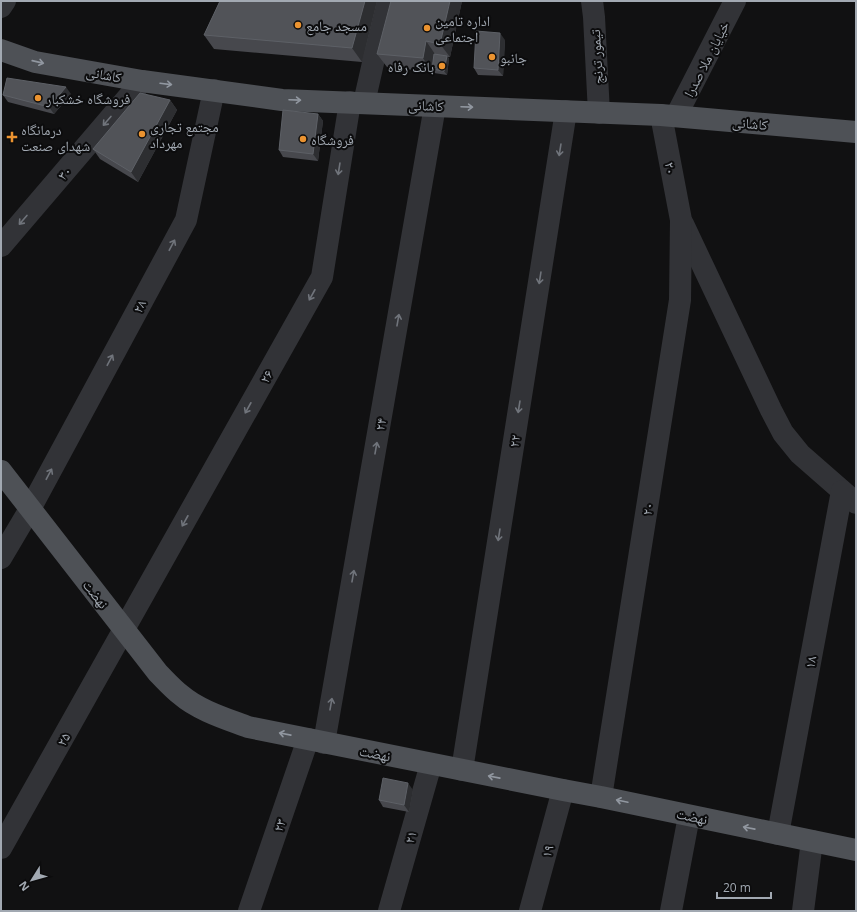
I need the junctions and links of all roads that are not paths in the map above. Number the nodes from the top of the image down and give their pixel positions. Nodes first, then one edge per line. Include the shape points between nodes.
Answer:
1 (5, 1) edge
2 (388, 1) edge
3 (592, 1) edge
4 (735, 1) edge
5 (1, 7) edge
6 (1, 50) edge
7 (142, 81) junction
8 (214, 90) junction
9 (357, 103) junction
10 (435, 106) junction
11 (566, 111) junction
12 (599, 113) junction
13 (669, 116) junction
14 (856, 132) edge
15 (681, 220) junction
16 (1, 246) edge
17 (2, 474) edge
18 (849, 497) edge
19 (30, 509) junction
20 (1, 558) edge
21 (124, 630) junction
22 (316, 741) junction
23 (431, 764) junction
24 (462, 770) junction
25 (563, 790) junction
26 (601, 797) junction
27 (689, 816) junction
28 (778, 834) junction
29 (812, 841) junction
30 (1, 848) edge
31 (856, 850) edge
32 (249, 911) edge
33 (389, 911) edge
34 (530, 911) edge
35 (671, 911) edge
36 (803, 911) edge

1 - 5 street
2 - 9 street, ۲۶
3 - 12 street, تیمور ترنج
4 - 13 street, خیایان ملا صدرا
6 -> 7 main road, کاشانی via 35,62
7 -> 8 main road, کاشانی
7 -> 16 street, ۳۰
8 -> 9 main road, کاشانی via 282,100
19 -> 8 street, ۲۸ via 186,220
9 - 10 main road, کاشانی
9 -> 21 street, ۲۶ via 322,277
10 -> 11 main road, کاشانی
22 -> 10 street, ۲۴
11 - 12 main road, کاشانی
11 -> 24 street, ۲۲
12 - 13 main road, کاشانی
13 - 14 main road, کاشانی
13 - 15 street, ۲۰
15 - 18 street, ۲۰ via 783,433 800,454
15 - 26 street, ۲۰ via 680,300
17 - 19 main road, نهضت
18 - 28 street, ۱۸
19 - 20 street, ۲۸
19 - 21 main road, نهضت
22 -> 21 main road, نهضت via 248,727 182,696 158,673
21 - 30 street, ۲۵
22 - 23 main road, نهضت
22 - 32 street, ۲۳
23 - 24 main road, نهضت
23 - 33 street, ۲۱
25 -> 24 main road, نهضت
25 - 26 main road, نهضت
25 - 34 street, ۱۹
27 -> 26 main road, نهضت
28 -> 27 main road, نهضت
27 - 35 street
28 - 29 main road, نهضت
29 - 31 main road, نهضت
29 - 36 street

